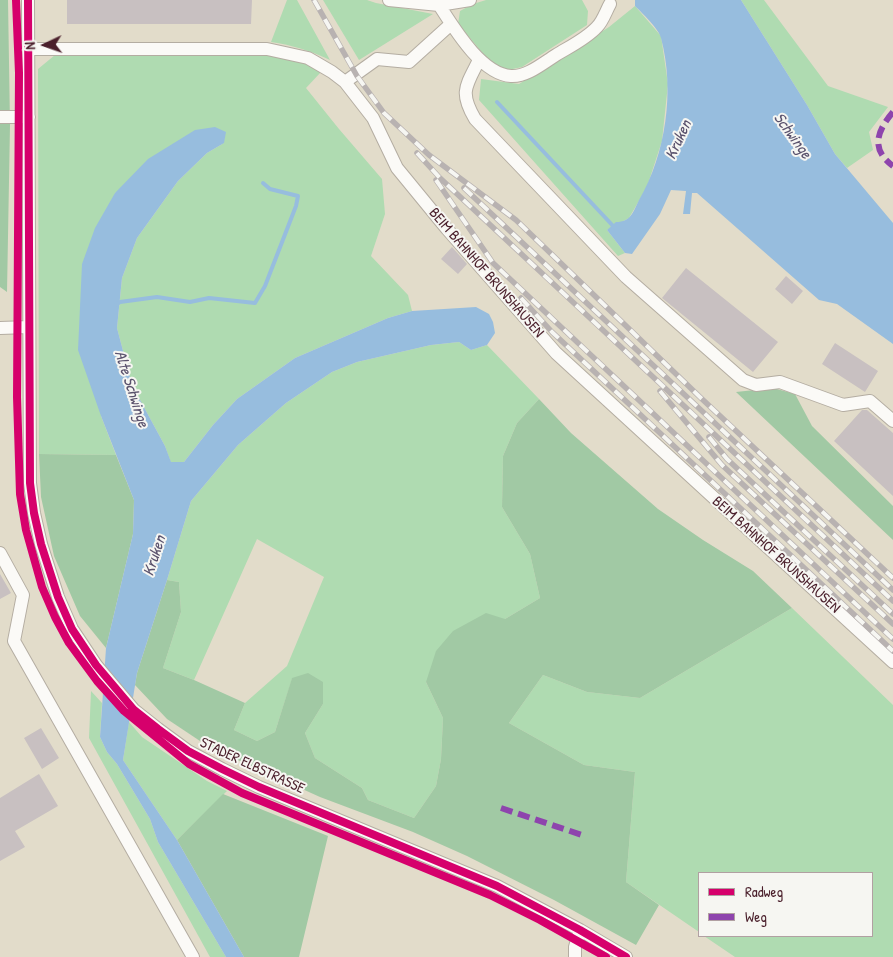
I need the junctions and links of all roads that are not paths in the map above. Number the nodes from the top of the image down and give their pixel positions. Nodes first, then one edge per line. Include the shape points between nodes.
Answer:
1 (28, 0) edge
2 (389, 0) edge
3 (470, 0) edge
4 (610, 4) dead end
5 (439, 5) junction
6 (451, 24) junction
7 (29, 50) junction
8 (479, 60) junction
9 (345, 82) junction
10 (29, 116) junction
11 (0, 117) edge
12 (29, 326) junction
13 (0, 328) edge
14 (893, 421) edge
15 (0, 553) edge
16 (893, 662) edge
17 (580, 930) junction
18 (193, 957) edge
19 (575, 957) edge
20 (626, 957) edge

1 - 7 street, STADER ELBSTRASSE
2 - 5 street
3 - 5 street
4 - 8 street via 598,26 586,37 527,72 511,76 496,72
5 - 6 street
6 - 8 street
6 - 9 street via 409,62 377,59
7 - 9 street, BEIM BAHNHOF BRUNSHAUSEN via 267,49 308,58
7 - 10 street, STADER ELBSTRASSE
8 - 14 street via 466,87 466,104 475,120 626,277 735,374 756,385 780,382 843,405 870,401
9 - 16 street, BEIM BAHNHOF BRUNSHAUSEN via 373,118 397,168 556,353
10 - 11 street
10 - 12 street, STADER ELBSTRASSE
12 - 13 street
12 - 17 street, STADER ELBSTRASSE via 30,483 41,544 72,629 96,665 134,710 188,751 222,769 497,886
15 - 18 street via 23,595 14,641
17 - 19 street via 574,947
17 - 20 street, STADER ELBSTRASSE

